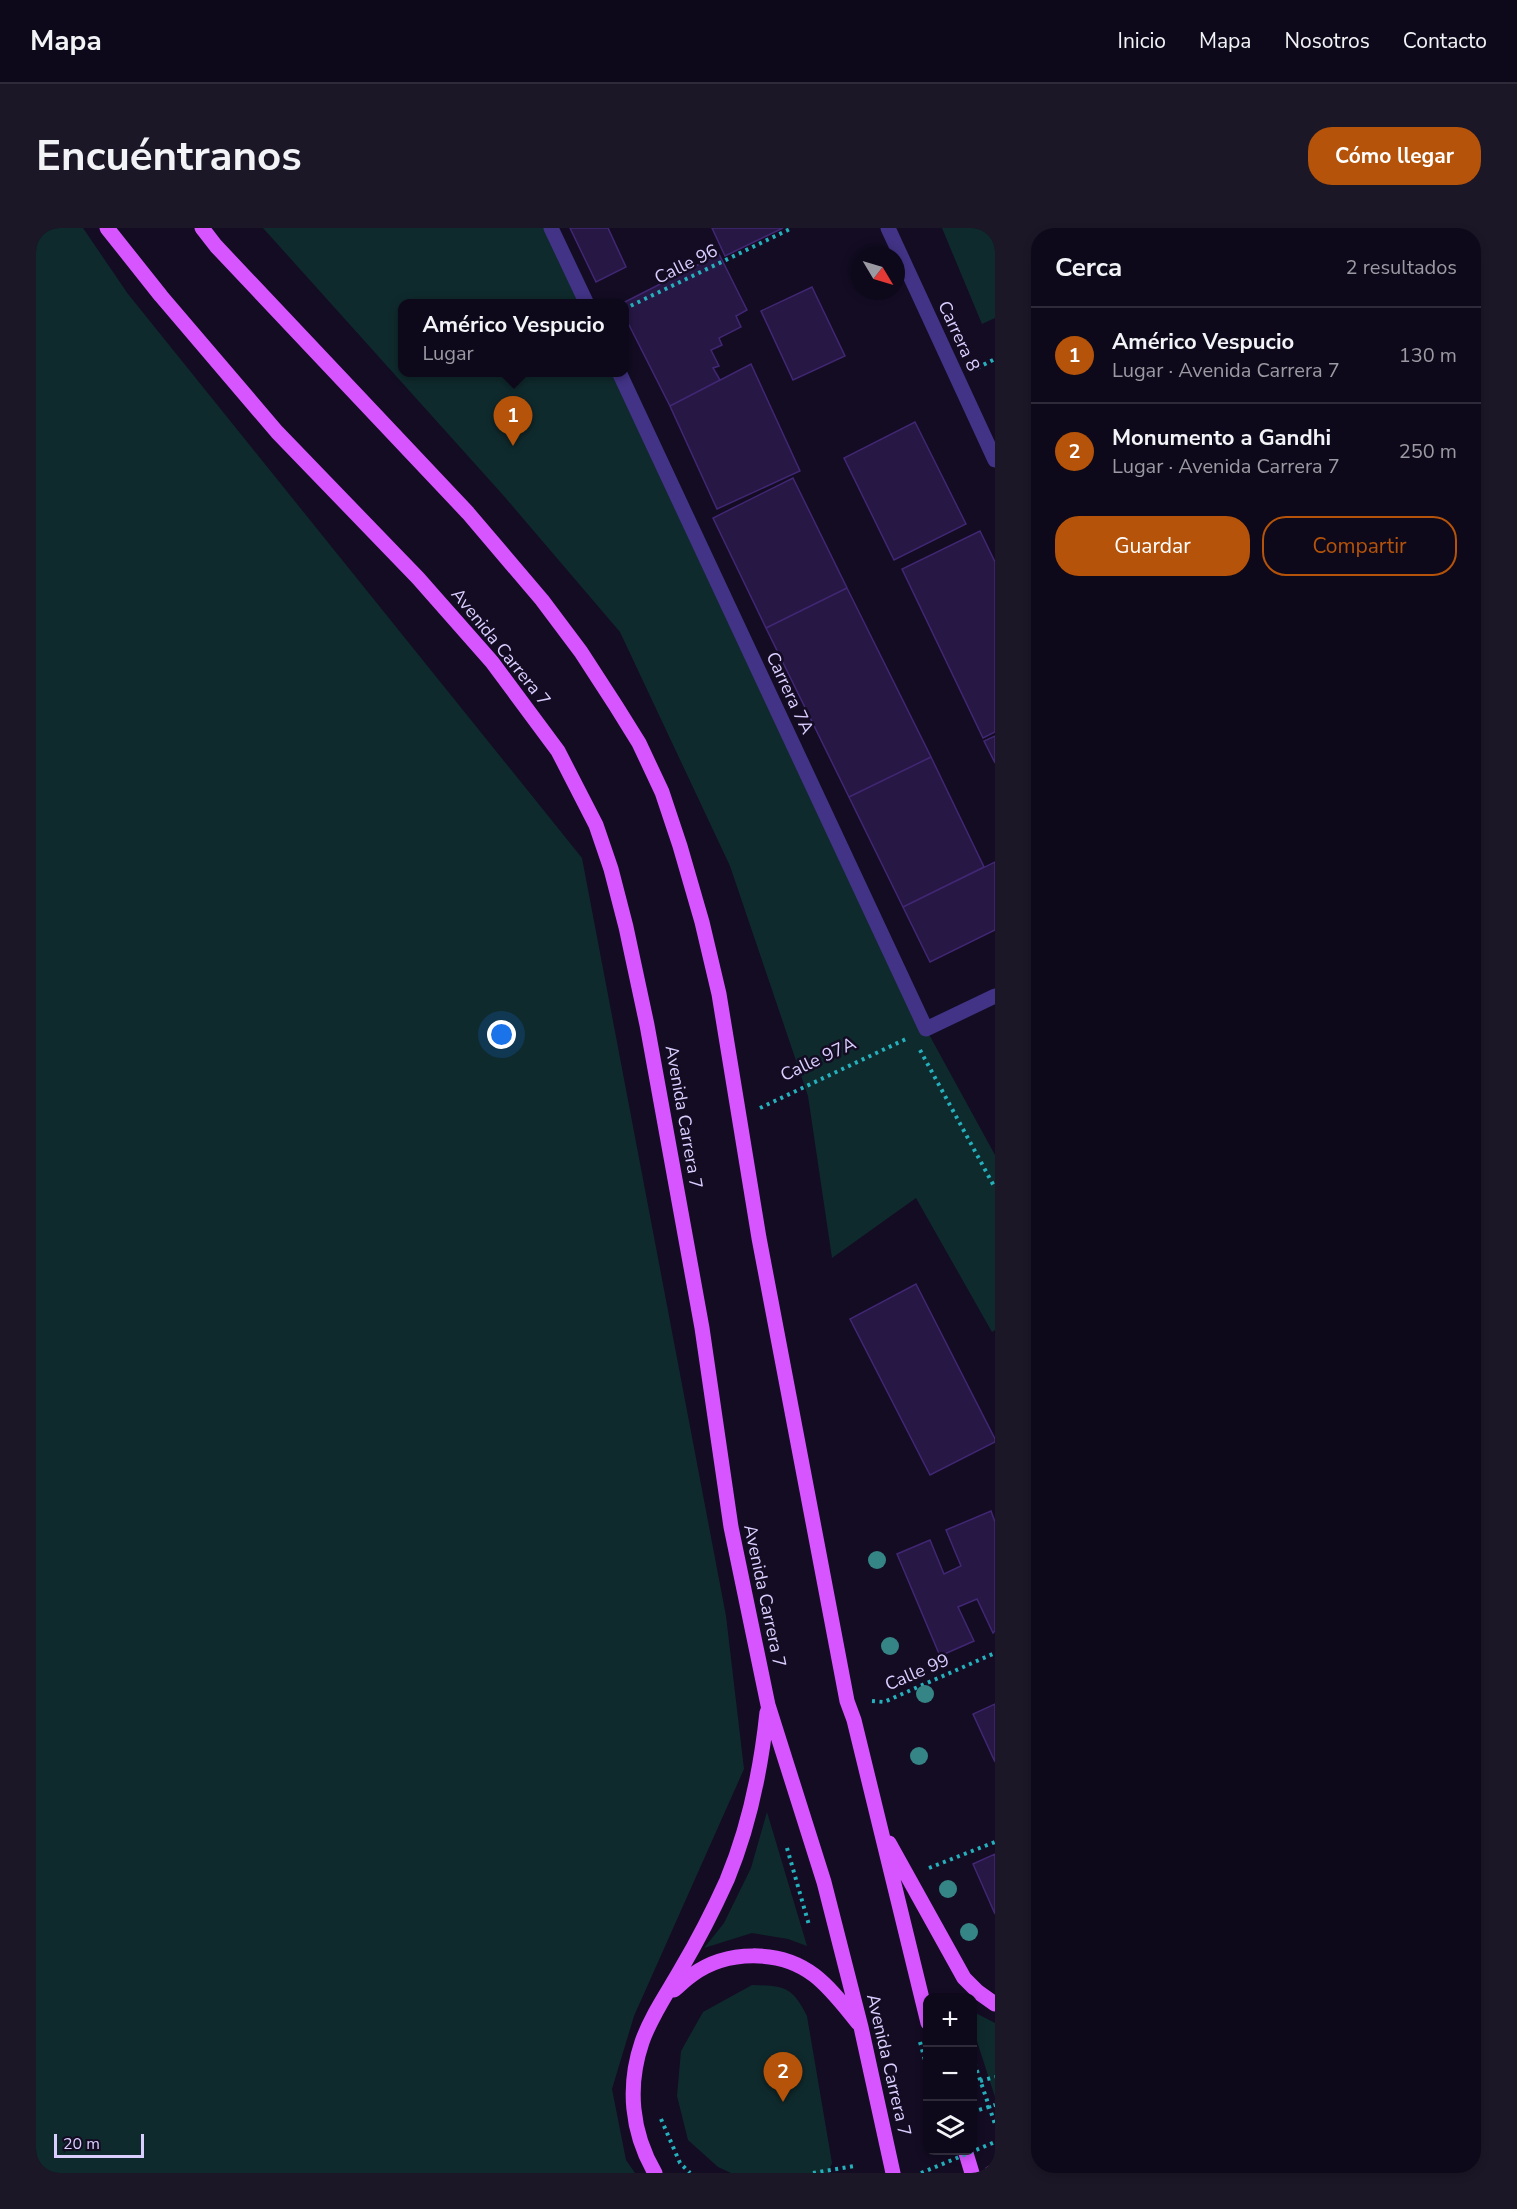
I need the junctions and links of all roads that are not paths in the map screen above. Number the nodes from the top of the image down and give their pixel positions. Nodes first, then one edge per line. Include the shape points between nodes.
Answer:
1 (107, 228) edge
2 (202, 228) edge
3 (551, 228) edge
4 (888, 228) edge
5 (585, 299) edge
6 (621, 377) edge
7 (995, 460) edge
8 (995, 996) edge
9 (768, 1705) junction
10 (879, 1826) junction
11 (995, 2004) edge
12 (923, 2007) edge
13 (656, 2013) junction
14 (861, 2026) junction
15 (966, 2155) edge
16 (995, 2171) edge
17 (654, 2173) edge
18 (893, 2173) edge
19 (972, 2173) edge
20 (991, 2173) edge

1 - 9 main road, Avenida Carrera 7 via 277,432 418,578 492,662 558,751 596,825 626,927 647,1025 702,1328 731,1527
2 - 10 main road via 468,513 534,591 581,652 639,743 662,792 702,922 719,994 759,1238 847,1701
3 - 5 street
4 - 7 street, Carrera 8
6 - 8 street, Carrera 7A via 919,1033
9 - 13 main road via 757,1782 728,1878 707,1924
9 - 14 main road, Avenida Carrera 7 via 824,1882
10 - 11 main road via 964,1978
10 - 12 main road
13 - 14 main road via 673,1991 716,1962 766,1956 814,1975
13 - 17 main road via 635,2069 633,2100 636,2130
14 - 18 main road, Avenida Carrera 7
15 - 19 main road
16 - 20 main road

